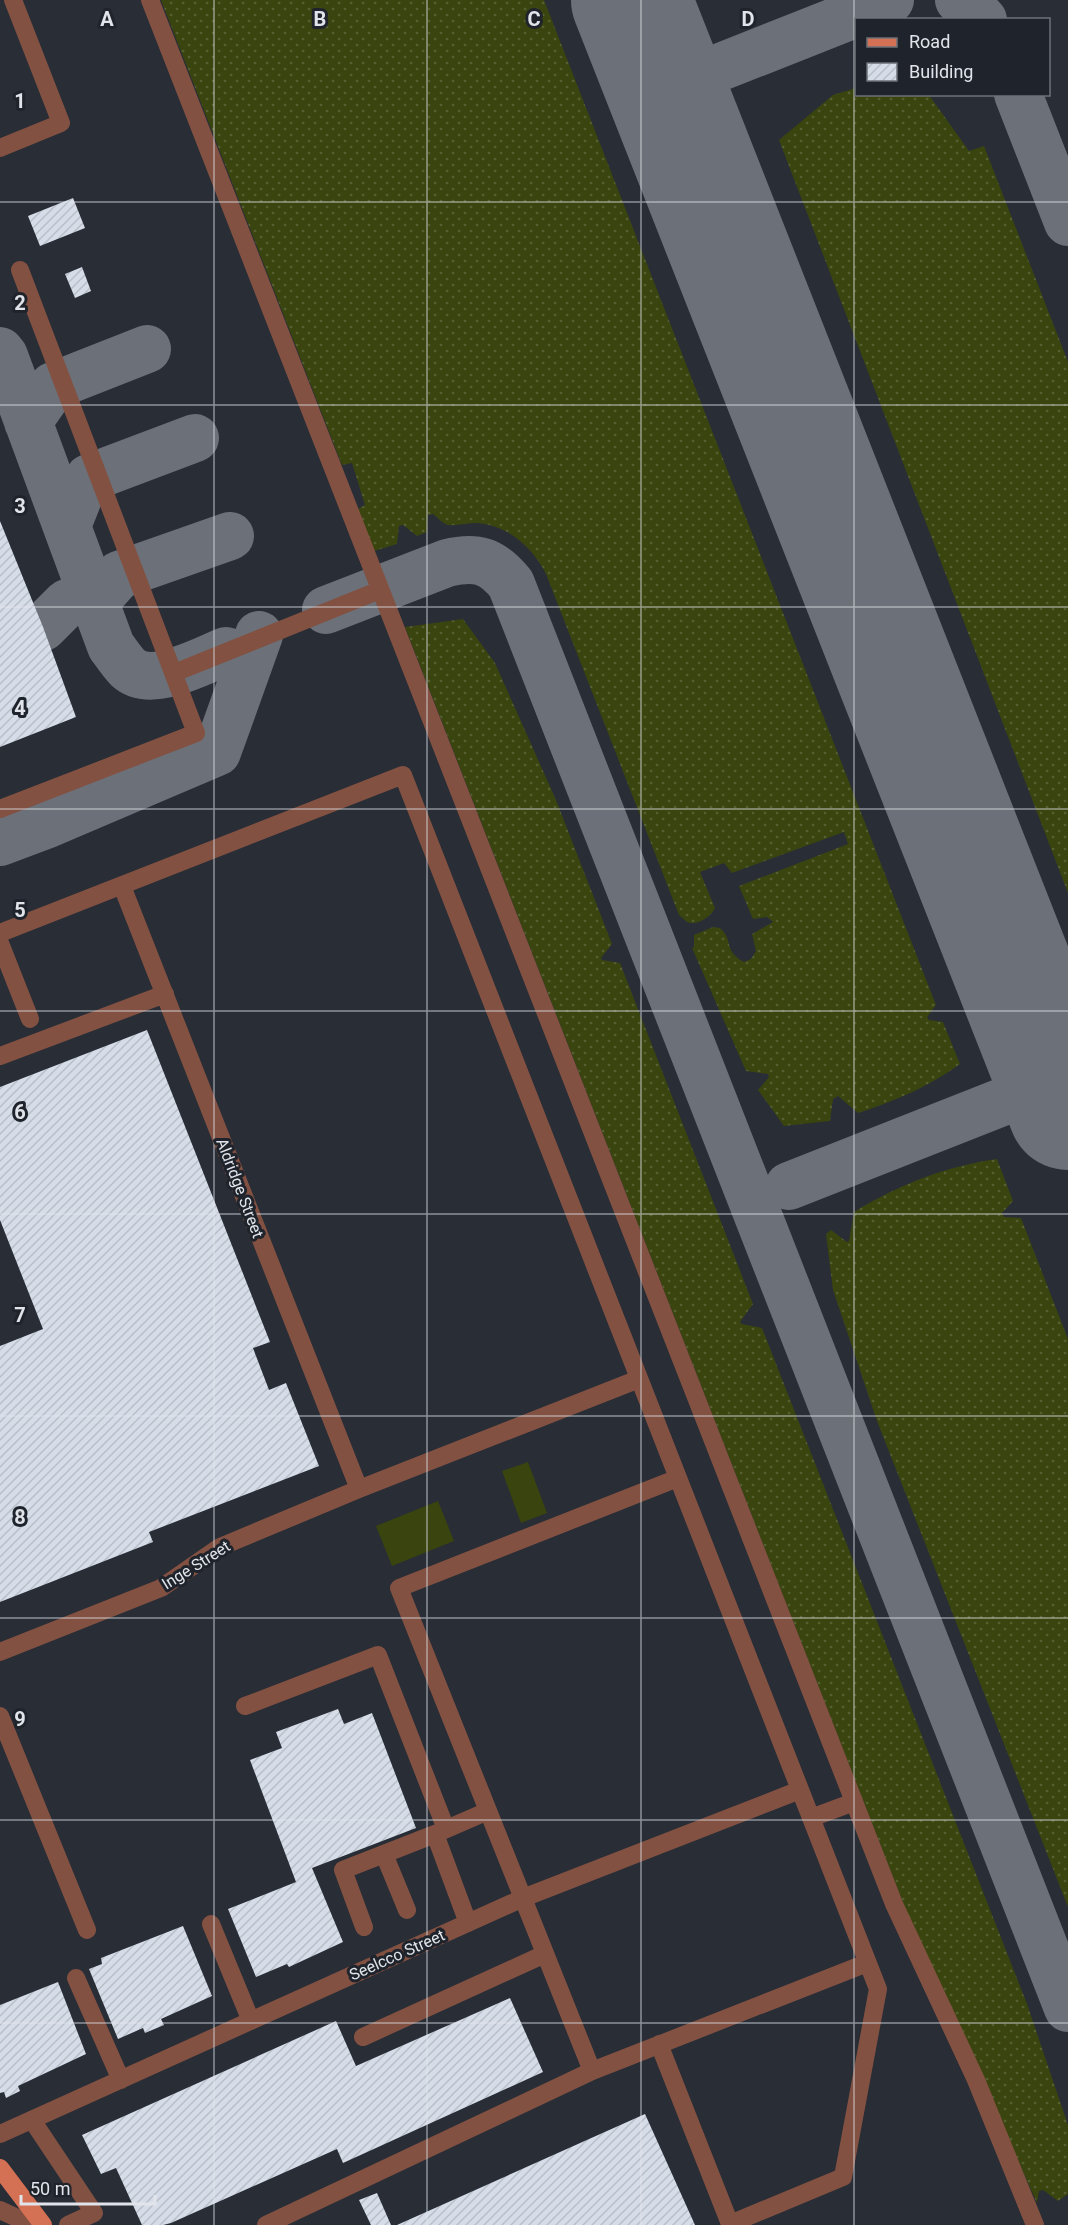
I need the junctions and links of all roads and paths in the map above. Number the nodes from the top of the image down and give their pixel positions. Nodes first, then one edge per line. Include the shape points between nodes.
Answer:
1 (13, 0) edge
2 (150, 0) edge
3 (0, 148) edge
4 (20, 270) dead end
5 (380, 590) junction
6 (174, 673) junction
7 (0, 809) edge
8 (123, 886) junction
9 (0, 933) edge
10 (0, 943) edge
11 (165, 994) junction
12 (30, 1019) dead end
13 (0, 1056) edge
14 (639, 1379) junction
15 (678, 1478) junction
16 (358, 1489) junction
17 (0, 1652) edge
18 (244, 1706) dead end
19 (0, 1716) edge
20 (800, 1790) junction
21 (854, 1802) junction
22 (488, 1811) junction
23 (811, 1818) junction
24 (440, 1831) junction
25 (384, 1854) junction
26 (523, 1898) junction
27 (406, 1910) dead end
28 (468, 1923) junction
29 (211, 1924) dead end
30 (364, 1927) dead end
31 (87, 1930) dead end
32 (545, 1954) junction
33 (867, 1963) junction
34 (76, 1978) dead end
35 (251, 2021) junction
36 (363, 2037) dead end
37 (659, 2044) junction
38 (592, 2071) junction
39 (121, 2080) junction
40 (32, 2120) junction
41 (0, 2134) edge
42 (0, 2168) edge
43 (0, 2210) edge
44 (730, 2224) edge
45 (32, 2225) edge
46 (43, 2225) edge
47 (68, 2225) edge
48 (266, 2225) edge
49 (1035, 2225) edge

1 - 3 street via 61,123
2 - 5 street
4 - 6 street
5 - 6 street
5 - 21 street
6 - 7 street via 196,733
8 - 9 street
8 - 11 street, Aldridge Street
8 - 14 street via 403,776
10 - 12 street
11 - 13 street
11 - 16 street, Aldridge Street
14 - 15 street
14 - 16 street, Inge Street
15 - 20 street
15 - 22 street via 399,1588
16 - 17 street, Inge Street via 220,1547 161,1588
18 - 24 street via 378,1655
19 - 31 street
20 - 23 street
20 - 26 street, Seelcco Street
21 - 23 street
21 - 49 street via 894,1904 976,2080
22 - 24 street
22 - 26 street
23 - 33 street
24 - 25 street
24 - 28 street
25 - 27 street
25 - 30 street via 343,1870
26 - 28 street, Seelcco Street
26 - 32 street
28 - 35 street, Seelcco Street
29 - 35 street
32 - 36 street
32 - 38 street
33 - 37 street
33 - 44 street via 878,1989 843,2177
34 - 39 street
35 - 39 street, Seelcco Street
37 - 38 street
37 - 44 street
38 - 48 street
39 - 40 street, Seelcco Street
40 - 41 street, Seelcco Street
40 - 47 street via 94,2213
42 - 46 main road
43 - 45 street

